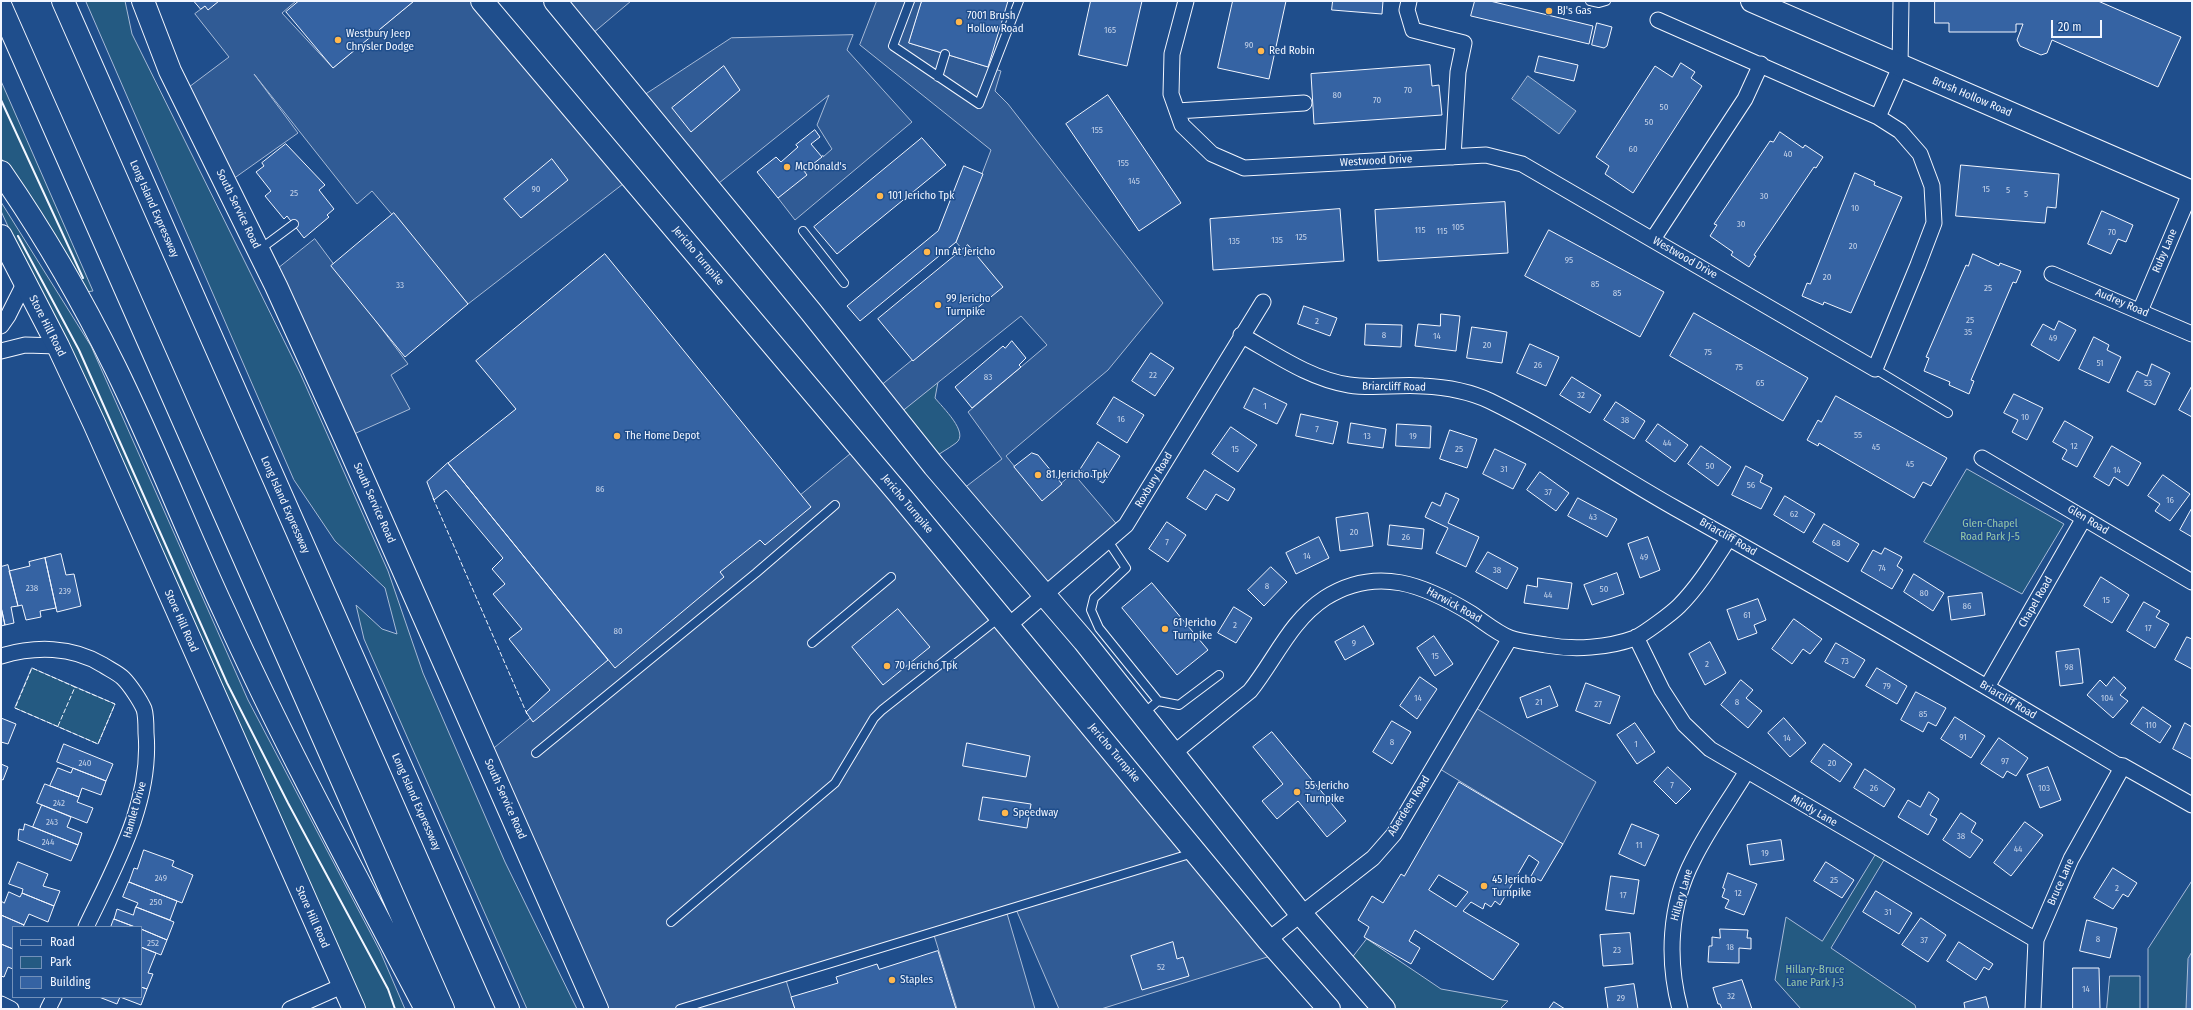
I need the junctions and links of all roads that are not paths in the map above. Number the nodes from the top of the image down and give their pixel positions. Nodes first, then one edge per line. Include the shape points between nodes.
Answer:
1 (63, 1) edge
2 (143, 1) edge
3 (482, 1) edge
4 (554, 1) edge
5 (910, 1) edge
6 (1019, 1) edge
7 (1186, 1) edge
8 (1409, 1) edge
9 (1590, 1) edge
10 (1606, 1) edge
11 (1752, 1) edge
12 (1901, 1) edge
13 (1, 7) edge
14 (1658, 20) dead end
15 (945, 54) dead end
16 (1761, 64) junction
17 (1900, 67) junction
18 (938, 77) junction
19 (1304, 103) dead end
20 (1177, 111) junction
21 (1878, 116) junction
22 (1454, 157) junction
23 (1, 172) edge
24 (2191, 192) edge
25 (294, 224) dead end
26 (803, 231) dead end
27 (1, 236) edge
28 (1653, 239) junction
29 (259, 251) junction
30 (2052, 274) dead end
31 (25, 282) junction
32 (844, 283) dead end
33 (1263, 302) dead end
34 (2140, 311) junction
35 (1, 326) edge
36 (2192, 334) edge
37 (1241, 335) junction
38 (58, 346) junction
39 (1, 351) edge
40 (1875, 369) junction
41 (1948, 413) dead end
42 (1982, 458) dead end
43 (835, 505) dead end
44 (2084, 518) junction
45 (1729, 538) junction
46 (1108, 541) junction
47 (891, 577) dead end
48 (2192, 582) edge
49 (1046, 594) junction
50 (1004, 621) junction
51 (1092, 634) junction
52 (1636, 637) junction
53 (1510, 638) junction
54 (812, 642) dead end
55 (1, 656) edge
56 (1219, 675) dead end
57 (1987, 687) junction
58 (1151, 707) junction
59 (1174, 752) junction
60 (536, 753) dead end
61 (2123, 766) junction
62 (1747, 771) junction
63 (2192, 805) edge
64 (1196, 852) junction
65 (1301, 914) junction
66 (671, 922) dead end
67 (86, 926) edge
68 (1268, 940) junction
69 (2036, 940) junction
70 (342, 986) junction
71 (54, 998) edge
72 (1, 1004) edge
73 (11, 1009) edge
74 (48, 1009) edge
75 (290, 1009) edge
76 (354, 1009) edge
77 (426, 1009) edge
78 (443, 1009) edge
79 (508, 1009) edge
80 (597, 1009) edge
81 (680, 1009) edge
82 (1329, 1009) edge
83 (1384, 1009) edge
84 (1680, 1009) edge
85 (2033, 1009) edge

1 - 79 main road, Long Island Expressway
2 - 29 main road, South Service Road via 170,71
3 - 50 main road, Jericho Turnpike
4 - 49 main road via 934,466
5 - 18 lane via 893,46
6 - 18 lane via 979,104
7 - 20 street, Westwood Drive via 1172,54 1171,94
8 - 22 street via 1407,10 1413,30 1464,43 1458,72
9 - 10 lane
11 - 17 main road, Brush Hollow Road
12 - 17 street
13 - 78 main road
14 - 16 street
15 - 18 lane
16 - 21 street
16 - 28 street via 1745,99
17 - 21 street
17 - 24 main road, Brush Hollow Road
19 - 20 street
20 - 22 street, Westwood Drive via 1182,125 1212,154 1244,168
21 - 40 street via 1900,131 1920,154 1932,186 1934,223
22 - 28 street, Westwood Drive via 1486,155 1522,164
23 - 77 main road via 24,204 71,284 116,369 224,613 274,718
24 - 34 street, Ruby Lane
25 - 29 lane
26 - 32 lane
27 - 31 main road, Store Hill Road
28 - 40 street, Westwood Drive
29 - 80 main road, South Service Road via 345,438
30 - 34 street, Audrey Road
31 - 35 street
31 - 38 main road, Store Hill Road
33 - 37 street, Roxbury Road
34 - 36 street, Audrey Road
37 - 45 street, Briarcliff Road via 1307,372 1347,385 1388,388 1423,386 1468,393 1487,400 1540,427
37 - 46 street, Roxbury Road via 1126,525
38 - 39 street via 25,345
38 - 70 main road, Store Hill Road
40 - 41 lane
42 - 44 street, Glen Road
43 - 60 lane
44 - 48 street, Glen Road
44 - 57 street, Chapel Road
45 - 52 street, Harwick Road via 1705,575 1679,606
45 - 57 street, Briarcliff Road
46 - 49 street, Roxbury Road
46 - 51 lane via 1126,568 1094,598 1091,610
47 - 54 lane
49 - 50 street, Roxbury Road
49 - 51 main road
50 - 64 main road, Jericho Turnpike
50 - 66 lane via 882,710 874,718 835,782
51 - 58 main road
52 - 53 street, Harwick Road via 1590,648 1568,649
52 - 62 street, Mindy Lane via 1662,690 1684,724 1710,749
53 - 59 street, Harwick Road via 1451,601 1422,587 1399,581 1371,582 1348,588 1326,598 1304,615 1278,648 1250,691
53 - 65 street, Aberdeen Road via 1394,834 1376,855
55 - 67 street, Hamlet Drive via 14,652 53,649 75,651 124,678 144,709 148,748 144,786 128,838
56 - 58 lane via 1179,705
57 - 61 street, Briarcliff Road via 2116,766
58 - 59 main road
59 - 65 main road
61 - 63 street, Briarcliff Road
61 - 69 street, Bruce Lane via 2071,859
62 - 69 street, Mindy Lane
62 - 84 street, Hillary Lane via 1693,860 1684,880 1674,916 1671,944 1674,988
64 - 68 main road, Jericho Turnpike
64 - 81 lane
65 - 68 street, Aberdeen Road
65 - 83 main road
68 - 82 main road, Jericho Turnpike
69 - 85 street, Bruce Lane
70 - 75 street
70 - 76 main road, Store Hill Road
71 - 74 street
72 - 73 street

